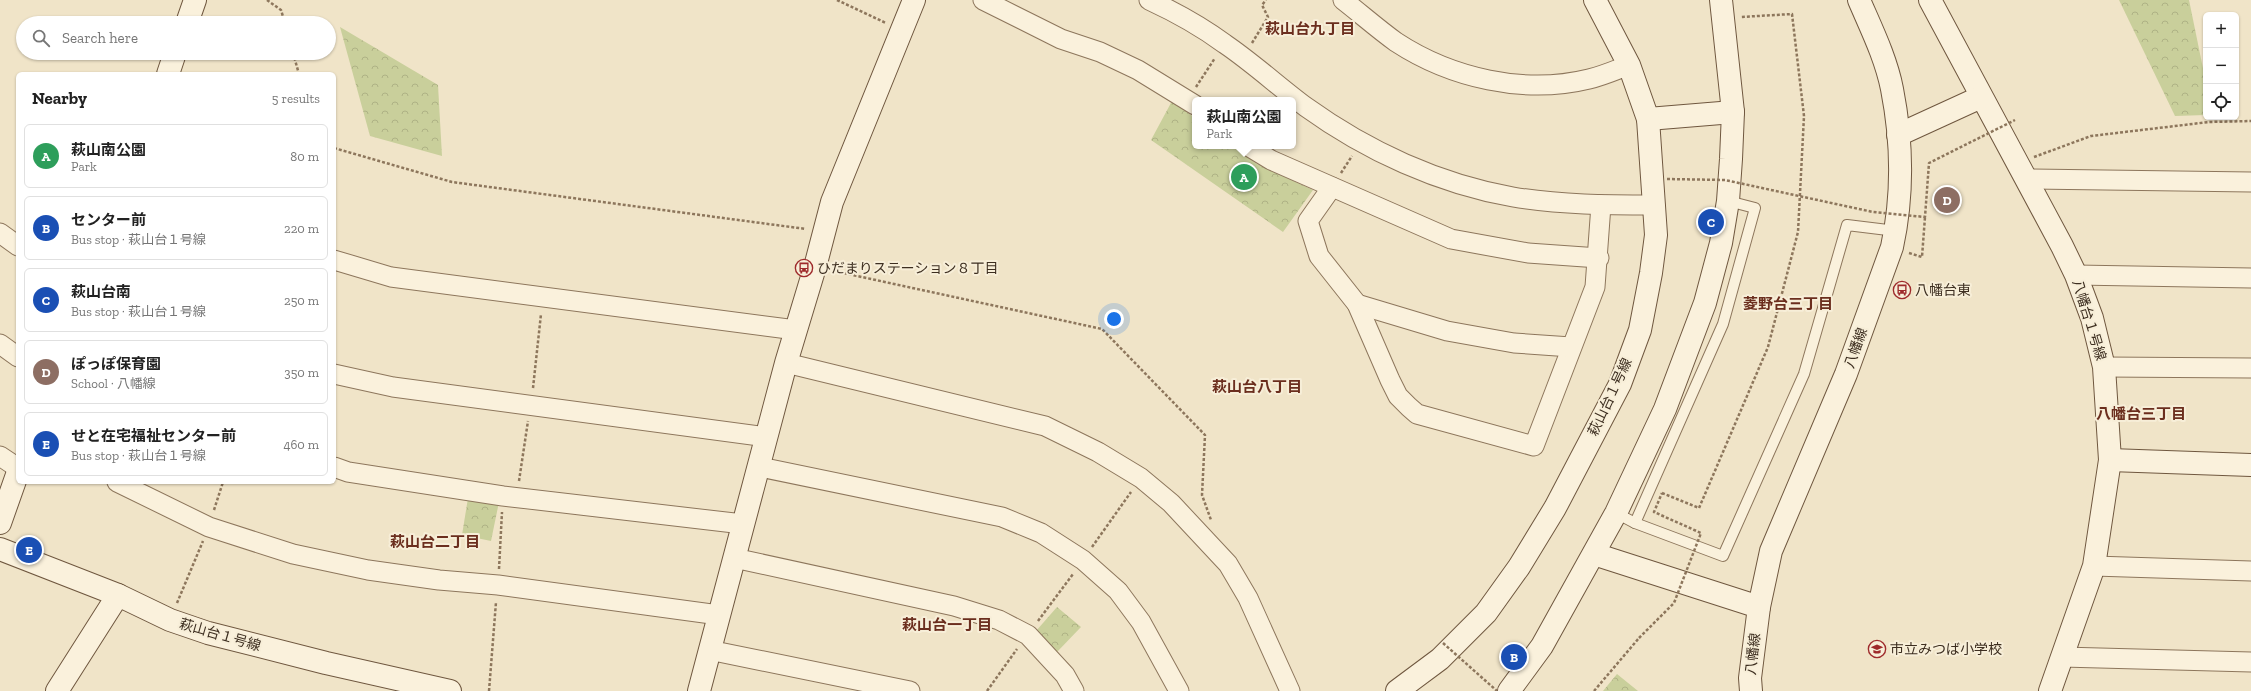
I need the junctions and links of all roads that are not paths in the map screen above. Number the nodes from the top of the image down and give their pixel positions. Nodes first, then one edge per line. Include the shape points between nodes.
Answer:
1 (195, 0) edge
2 (914, 0) edge
3 (983, 0) edge
4 (1149, 0) edge
5 (1343, 0) edge
6 (1595, 0) edge
7 (1859, 0) edge
8 (1930, 0) edge
9 (1722, 9) edge
10 (189, 16) edge
11 (173, 60) edge
12 (1629, 65) junction
13 (169, 72) edge
14 (1293, 97) edge
15 (1981, 97) junction
16 (1296, 99) edge
17 (1191, 102) edge
18 (1733, 112) junction
19 (1648, 118) junction
20 (1898, 135) junction
21 (1253, 149) edge
22 (2027, 179) junction
23 (2251, 182) edge
24 (1332, 187) junction
25 (1728, 201) junction
26 (1602, 204) junction
27 (1655, 205) junction
28 (0, 233) edge
29 (1894, 239) junction
30 (16, 245) edge
31 (1599, 258) junction
32 (336, 261) edge
33 (2076, 275) junction
34 (2251, 278) edge
35 (1357, 304) junction
36 (796, 330) junction
37 (0, 344) edge
38 (1571, 347) junction
39 (16, 356) edge
40 (786, 363) junction
41 (2104, 367) junction
42 (2251, 368) edge
43 (336, 374) edge
44 (767, 437) junction
45 (0, 456) edge
46 (2110, 460) junction
47 (2251, 465) edge
48 (16, 467) edge
49 (760, 467) junction
50 (336, 468) edge
51 (16, 478) edge
52 (121, 484) edge
53 (1616, 513) junction
54 (0, 523) edge
55 (1636, 523) junction
56 (743, 524) junction
57 (0, 549) edge
58 (1594, 554) junction
59 (734, 558) junction
60 (2094, 566) junction
61 (2251, 571) edge
62 (118, 595) junction
63 (1759, 607) junction
64 (719, 615) junction
65 (710, 650) junction
66 (2062, 657) junction
67 (2251, 662) edge
68 (57, 691) edge
69 (450, 691) edge
70 (698, 691) edge
71 (910, 691) edge
72 (1074, 691) edge
73 (1179, 691) edge
74 (1290, 691) edge
75 (1397, 691) edge
76 (1509, 691) edge
77 (1751, 691) edge
78 (2050, 691) edge

1 - 10 street
2 - 36 street via 832,202
3 - 17 street via 1061,39 1100,52 1138,70
4 - 14 street via 1224,43
5 - 12 street via 1396,41 1433,62 1465,74 1508,83 1553,85 1589,79
6 - 12 street, 萩山台１号線
7 - 20 street, 八幡線 via 1892,88
8 - 15 street, 八幡台１号線
9 - 18 street
11 - 13 street
12 - 19 street, 萩山台１号線
15 - 20 street
15 - 22 street, 八幡台１号線
16 - 26 street via 1361,142 1416,169 1488,191 1544,201
18 - 19 street
18 - 25 street
19 - 27 street, 萩山台１号線
20 - 29 street, 八幡線 via 1900,181
21 - 24 street via 1270,160
22 - 23 street
22 - 33 street, 八幡台１号線
24 - 31 street via 1451,239 1528,253
24 - 35 street via 1308,221 1319,256
25 - 53 street via 1721,243 1705,303 1665,408
25 - 55 lane via 1755,208 1723,324
26 - 27 street
26 - 31 street
27 - 75 street, 萩山台１号線 via 1656,235 1640,330 1620,384 1558,501 1519,567 1486,613 1440,659
28 - 30 street
29 - 55 lane via 1847,225 1804,374 1723,556
29 - 63 street, 八幡線 via 1846,374 1771,551
31 - 38 street via 1595,287
32 - 36 street via 391,277
33 - 34 street
33 - 41 street, 八幡台１号線 via 2092,318
35 - 38 street via 1447,331 1514,343
35 - 38 street via 1398,396 1417,414 1534,446
36 - 40 street
37 - 39 street
40 - 44 street
40 - 74 street via 1045,426 1098,452 1141,478 1171,503 1228,564 1248,598
41 - 42 street
41 - 46 street, 八幡台１号線
43 - 44 street via 393,387
44 - 49 street
45 - 48 street
46 - 47 street
46 - 60 street, 八幡台１号線
49 - 56 street
49 - 73 street via 1002,517 1041,533 1083,560 1118,591 1141,622
50 - 56 street via 348,472 503,496
51 - 54 street
52 - 64 street via 209,526 294,554 368,570
53 - 55 lane
53 - 58 street
56 - 59 street
57 - 62 street, 萩山台１号線
58 - 63 street
58 - 76 street via 1542,646
59 - 64 street
59 - 72 street via 954,606 999,620 1028,635 1065,675
60 - 61 street
60 - 66 street, 八幡台１号線
62 - 68 street
62 - 69 street, 萩山台１号線 via 170,620 208,633
63 - 77 street, 八幡線 via 1750,678
64 - 65 street
65 - 70 street
65 - 71 street
66 - 67 street
66 - 78 street, 八幡台１号線

